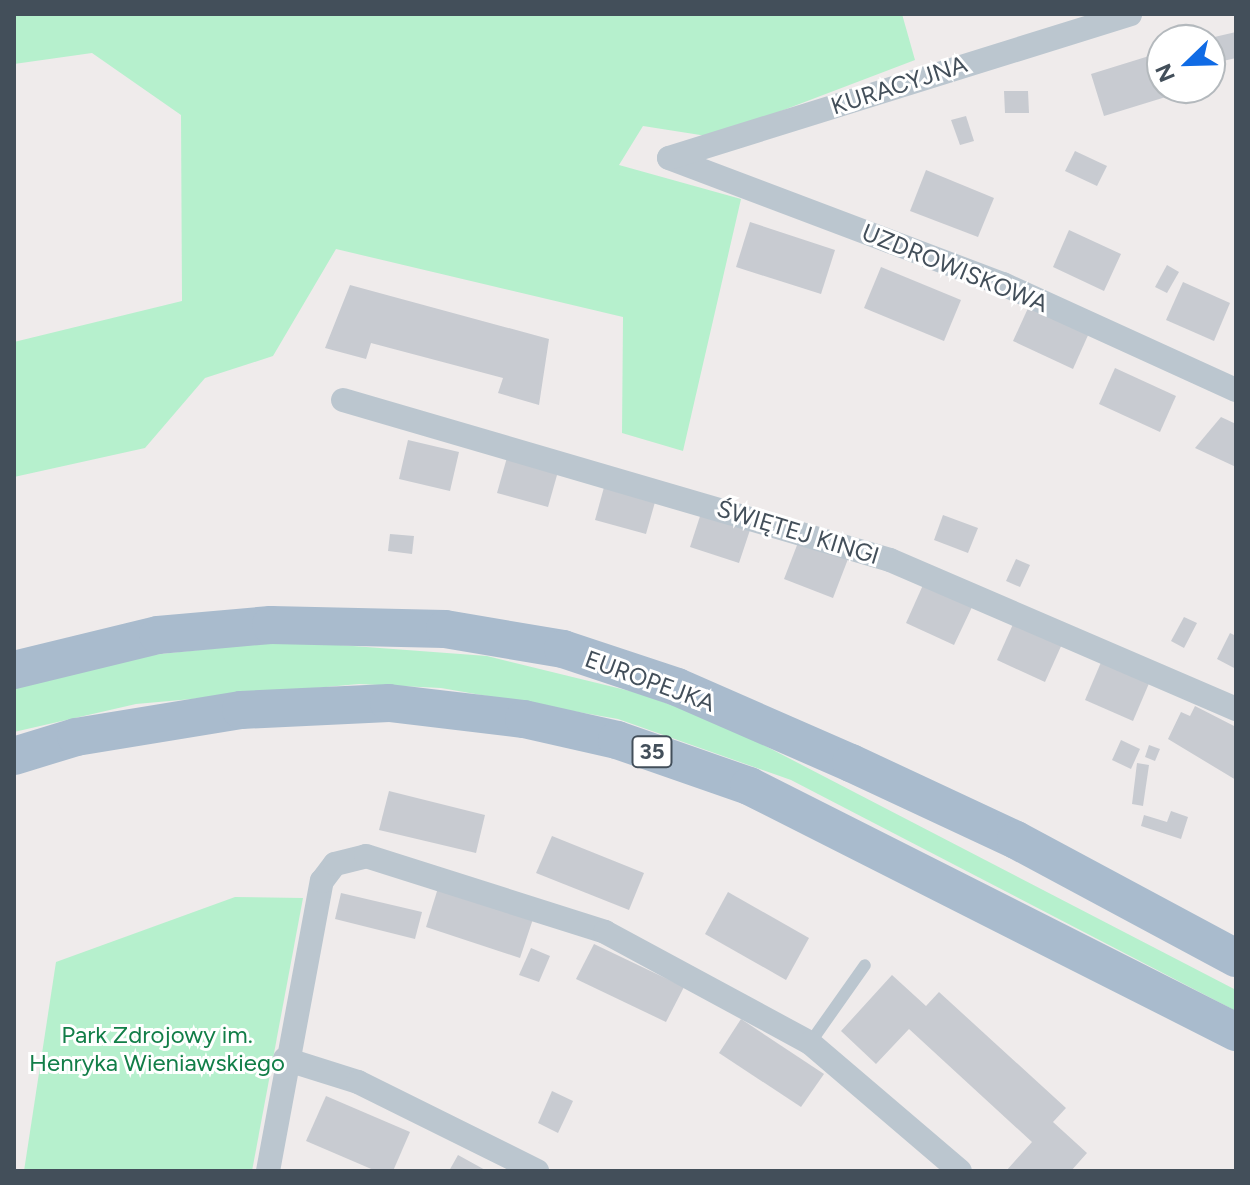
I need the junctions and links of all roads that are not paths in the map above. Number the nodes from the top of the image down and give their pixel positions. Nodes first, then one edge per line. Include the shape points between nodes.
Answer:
1 (1130, 14) edge
2 (669, 158) joint
3 (1236, 390) edge
4 (343, 400) dead end
5 (14, 670) edge
6 (1236, 709) edge
7 (14, 756) edge
8 (1236, 958) edge
9 (865, 965) dead end
10 (1236, 1032) edge
11 (810, 1043) junction
12 (285, 1059) junction
13 (268, 1171) edge
14 (537, 1171) edge
15 (960, 1171) edge

1 - 2 street, KURACYJNA
2 - 3 street, UZDROWISKOWA via 1003,284
4 - 6 street, ŚWIĘTEJ KINGI via 890,560
5 - 8 main road, EUROPEJKA via 158,635 271,625 445,629 563,649 677,687 851,763 1016,840
7 - 10 main road, 35 via 76,737 241,710 389,703 602,737 749,786
9 - 11 lane
11 - 12 street via 605,932 366,856 335,864 322,881
11 - 15 street
12 - 13 street
12 - 14 street via 358,1082

